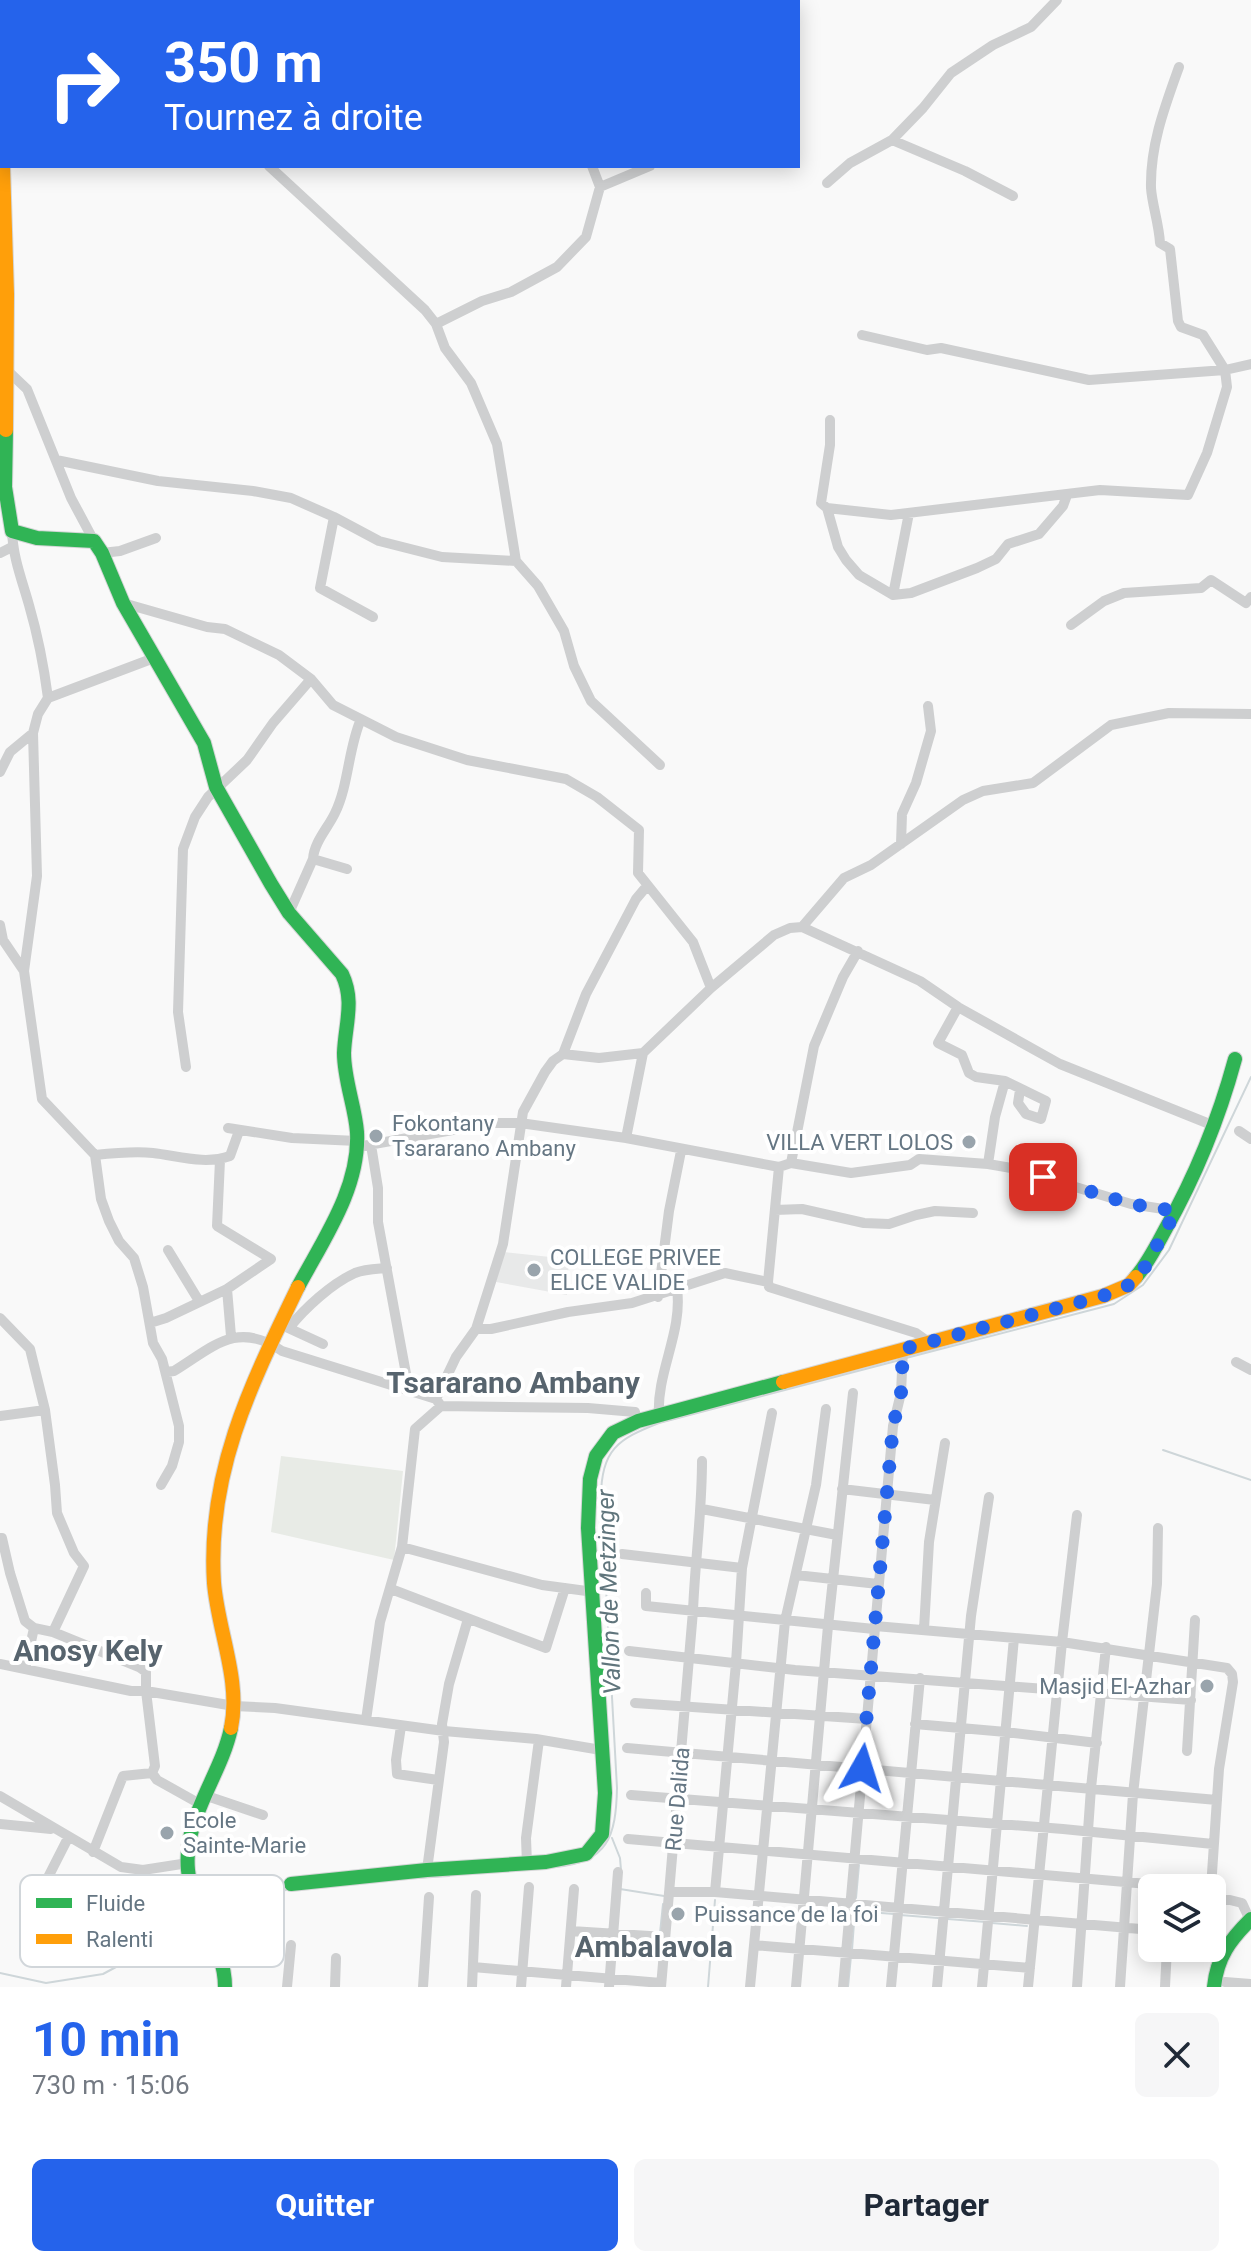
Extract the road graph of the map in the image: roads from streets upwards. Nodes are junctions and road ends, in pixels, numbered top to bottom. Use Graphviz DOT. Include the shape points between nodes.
graph roads {
  1 [pos="1057,0"];
  2 [pos="1179,67"];
  3 [pos="892,140"];
  4 [pos="3,168"];
  5 [pos="271,168"];
  6 [pos="593,168"];
  7 [pos="628,170"];
  8 [pos="827,183"];
  9 [pos="600,187"];
  10 [pos="1013,196"];
  11 [pos="3,291"];
  12 [pos="436,324"];
  13 [pos="862,335"];
  14 [pos="1251,364"];
  15 [pos="5,367"];
  16 [pos="1225,370"];
  17 [pos="830,420"];
  18 [pos="56,460"];
  19 [pos="1,487"];
  20 [pos="1067,495"];
  21 [pos="827,508"];
  22 [pos="909,513"];
  23 [pos="334,517"];
  24 [pos="156,538"];
  25 [pos="12,539"];
  26 [pos="98,547"];
  27 [pos="0,553"];
  28 [pos="516,561"];
  29 [pos="893,595"];
  30 [pos="1251,597"];
  31 [pos="123,603"];
  32 [pos="373,617"];
  33 [pos="1071,625"];
  34 [pos="154,658"];
  35 [pos="311,679"];
  36 [pos="48,698"];
  37 [pos="928,706"];
  38 [pos="1251,714"];
  39 [pos="361,719"];
  40 [pos="33,733"];
  41 [pos="660,765"];
  42 [pos="0,772"];
  43 [pos="216,787"];
  44 [pos="901,844"];
  45 [pos="313,859"];
  46 [pos="347,869"];
  47 [pos="647,886"];
  48 [pos="289,913"];
  49 [pos="0,925"];
  50 [pos="802,927"];
  51 [pos="858,951"];
  52 [pos="24,971"];
  53 [pos="711,988"];
  54 [pos="958,1007"];
  55 [pos="643,1053"];
  56 [pos="563,1054"];
  57 [pos="1235,1059"];
  58 [pos="186,1067"];
  59 [pos="1005,1081"];
  60 [pos="1020,1090"];
  61 [pos="520,1123"];
  62 [pos="1212,1125"];
  63 [pos="1239,1131"];
  64 [pos="626,1138"];
  65 [pos="1251,1139"];
  66 [pos="362,1144"];
  67 [pos="681,1151"];
  68 [pos="95,1155"];
  69 [pos="220,1160"];
  70 [pos="791,1163"];
  71 [pos="988,1164"];
  72 [pos="779,1167"];
  73 [pos="775,1210"];
  74 [pos="1176,1211"];
  75 [pos="973,1213"];
  76 [pos="168,1250"];
  77 [pos="387,1268"];
  78 [pos="768,1282"];
  79 [pos="227,1289"];
  80 [pos="677,1289"];
  81 [pos="658,1297"];
  82 [pos="199,1301"];
  83 [pos="0,1318"];
  84 [pos="150,1323"];
  85 [pos="285,1326"];
  86 [pos="476,1329"];
  87 [pos="231,1336"];
  88 [pos="930,1343"];
  89 [pos="271,1344"];
  90 [pos="323,1344"];
  91 [pos="903,1349"];
  92 [pos="1236,1362"];
  93 [pos="1251,1370"];
  94 [pos="166,1372"];
  95 [pos="409,1390"];
  96 [pos="853,1393"];
  97 [pos="438,1403"];
  98 [pos="826,1409"];
  99 [pos="45,1410"];
  100 [pos="772,1413"];
  101 [pos="0,1416"];
  102 [pos="659,1416"];
  103 [pos="638,1421"];
  104 [pos="945,1443"];
  105 [pos="702,1461"];
  106 [pos="161,1485"];
  107 [pos="842,1489"];
  108 [pos="887,1495"];
  109 [pos="989,1497"];
  110 [pos="935,1500"];
  111 [pos="702,1509"];
  112 [pos="1077,1515"];
  113 [pos="750,1518"];
  114 [pos="807,1528"];
  115 [pos="1158,1528"];
  116 [pos="837,1535"];
  117 [pos="0,1538"];
  118 [pos="402,1547"];
  119 [pos="622,1554"];
  120 [pos="697,1563"];
  121 [pos="742,1568"];
  122 [pos="796,1575"];
  123 [pos="834,1579"];
  124 [pos="878,1584"];
  125 [pos="565,1588"];
  126 [pos="391,1589"];
  127 [pos="594,1592"];
  128 [pos="646,1593"];
  129 [pos="693,1611"];
  130 [pos="738,1614"];
  131 [pos="468,1619"];
  132 [pos="1195,1620"];
  133 [pos="785,1621"];
  134 [pos="828,1626"];
  135 [pos="34,1628"];
  136 [pos="875,1628"];
  137 [pos="924,1629"];
  138 [pos="53,1632"];
  139 [pos="970,1632"];
  140 [pos="1014,1638"];
  141 [pos="1062,1642"];
  142 [pos="1106,1647"];
  143 [pos="629,1651"];
  144 [pos="1149,1655"];
  145 [pos="689,1658"];
  146 [pos="1193,1662"];
  147 [pos="736,1663"];
  148 [pos="0,1664"];
  149 [pos="780,1668"];
  150 [pos="25,1669"];
  151 [pos="825,1671"];
  152 [pos="871,1674"];
  153 [pos="920,1678"];
  154 [pos="965,1682"];
  155 [pos="1009,1685"];
  156 [pos="1058,1690"];
  157 [pos="146,1691"];
  158 [pos="1102,1693"];
  159 [pos="1145,1697"];
  160 [pos="1191,1700"];
  161 [pos="635,1703"];
  162 [pos="234,1706"];
  163 [pos="685,1706"];
  164 [pos="731,1708"];
  165 [pos="776,1712"];
  166 [pos="821,1717"];
  167 [pos="867,1719"];
  168 [pos="366,1720"];
  169 [pos="915,1724"];
  170 [pos="401,1726"];
  171 [pos="962,1728"];
  172 [pos="444,1731"];
  173 [pos="1006,1732"];
  174 [pos="1053,1737"];
  175 [pos="539,1740"];
  176 [pos="1097,1743"];
  177 [pos="627,1748"];
  178 [pos="601,1750"];
  179 [pos="1187,1751"];
  180 [pos="681,1753"];
  181 [pos="727,1758"];
  182 [pos="773,1761"];
  183 [pos="817,1764"];
  184 [pos="862,1768"];
  185 [pos="152,1773"];
  186 [pos="911,1773"];
  187 [pos="957,1775"];
  188 [pos="1001,1779"];
  189 [pos="438,1780"];
  190 [pos="1048,1783"];
  191 [pos="1091,1788"];
  192 [pos="1133,1794"];
  193 [pos="631,1795"];
  194 [pos="0,1796"];
  195 [pos="677,1798"];
  196 [pos="202,1799"];
  197 [pos="1217,1800"];
  198 [pos="723,1803"];
  199 [pos="767,1806"];
  200 [pos="812,1810"];
  201 [pos="858,1812"];
  202 [pos="263,1815"];
  203 [pos="906,1816"];
  204 [pos="952,1820"];
  205 [pos="0,1824"];
  206 [pos="997,1824"];
  207 [pos="1043,1828"];
  208 [pos="53,1829"];
  209 [pos="1089,1832"];
  210 [pos="1131,1837"];
  211 [pos="68,1838"];
  212 [pos="628,1839"];
  213 [pos="673,1843"];
  214 [pos="1213,1844"];
  215 [pos="719,1848"];
  216 [pos="763,1851"];
  217 [pos="93,1852"];
  218 [pos="808,1855"];
  219 [pos="854,1860"];
  220 [pos="188,1863"];
  221 [pos="902,1863"];
  222 [pos="527,1864"];
  223 [pos="948,1866"];
  224 [pos="992,1869"];
  225 [pos="427,1870"];
  226 [pos="618,1872"];
  227 [pos="1038,1873"];
  228 [pos="1212,1874"];
  229 [pos="49,1875"];
  230 [pos="190,1875"];
  231 [pos="1086,1878"];
  232 [pos="1128,1881"];
  233 [pos="1138,1882"];
  234 [pos="291,1884"];
  235 [pos="529,1887"];
  236 [pos="574,1889"];
  237 [pos="669,1892"];
  238 [pos="715,1892"];
  239 [pos="476,1895"];
  240 [pos="758,1896"];
  241 [pos="429,1897"];
  242 [pos="804,1899"];
  243 [pos="1226,1900"];
  244 [pos="851,1905"];
  245 [pos="897,1909"];
  246 [pos="943,1913"];
  247 [pos="989,1916"];
  248 [pos="1035,1919"];
  249 [pos="1250,1919"];
  250 [pos="1082,1925"];
  251 [pos="1124,1929"];
  252 [pos="1138,1930"];
  253 [pos="571,1931"];
  254 [pos="614,1934"];
  255 [pos="665,1937"];
  256 [pos="1226,1937"];
  257 [pos="291,1945"];
  258 [pos="754,1945"];
  259 [pos="799,1949"];
  260 [pos="846,1954"];
  261 [pos="893,1957"];
  262 [pos="336,1958"];
  263 [pos="939,1962"];
  264 [pos="1166,1962"];
  265 [pos="1221,1962"];
  266 [pos="983,1965"];
  267 [pos="222,1967"];
  268 [pos="473,1967"];
  269 [pos="1030,1968"];
  270 [pos="522,1970"];
  271 [pos="566,1981"];
  272 [pos="610,1983"];
  273 [pos="1251,1984"];
  274 [pos="661,1985"];
  275 [pos="1222,1985"];
  276 [pos="225,1987"];
  277 [pos="287,1987"];
  278 [pos="335,1987"];
  279 [pos="423,1987"];
  280 [pos="472,1987"];
  281 [pos="521,1987"];
  282 [pos="750,1987"];
  283 [pos="796,1987"];
  284 [pos="843,1987"];
  285 [pos="891,1987"];
  286 [pos="937,1987"];
  287 [pos="982,1987"];
  288 [pos="1028,1987"];
  289 [pos="1077,1987"];
  290 [pos="1120,1987"];
  291 [pos="1165,1987"];
  1 -- 3 [label="street" via="1031,27 951,73"];
  2 -- 16 [label="street" via="1154,142 1151,191 1160,243 1170,249 1178,321 1203,335"];
  3 -- 8 [label="street"];
  3 -- 10 [label="street"];
  4 -- 11 [label="street"];
  5 -- 12 [label="street"];
  6 -- 9 [label="street"];
  7 -- 9 [label="street"];
  9 -- 12 [label="street" via="586,237 557,267"];
  11 -- 15 [label="street"];
  12 -- 28 [label="street" via="445,348 471,383 497,444"];
  13 -- 16 [label="street" via="1089,380"];
  14 -- 16 [label="street"];
  15 -- 18 [label="street" via="27,389"];
  15 -- 19 [label="street"];
  16 -- 20 [label="street" via="1227,387 1188,495 1100,490"];
  17 -- 21 [label="street" via="821,503"];
  18 -- 23 [label="street" via="158,481 291,498"];
  18 -- 26 [label="street"];
  19 -- 25 [label="street"];
  20 -- 22 [label="street"];
  20 -- 29 [label="street" via="1039,534 1008,544 996,559 911,593"];
  21 -- 22 [label="street"];
  21 -- 29 [label="street" via="846,560 859,575"];
  22 -- 29 [label="street"];
  23 -- 28 [label="street" via="369,536 442,557"];
  23 -- 32 [label="street" via="320,588"];
  24 -- 26 [label="street" via="120,551"];
  25 -- 26 [label="street"];
  25 -- 27 [label="street"];
  25 -- 36 [label="street"];
  26 -- 31 [label="street"];
  28 -- 41 [label="street" via="538,586 564,631 591,701"];
  30 -- 33 [label="street" via="1246,603 1211,580 1201,588 1140,590 1104,601"];
  31 -- 34 [label="street"];
  31 -- 35 [label="street" via="225,629 279,655"];
  34 -- 36 [label="street"];
  34 -- 43 [label="street" via="204,743"];
  35 -- 39 [label="street" via="333,705"];
  35 -- 43 [label="street" via="247,760"];
  36 -- 40 [label="street"];
  37 -- 44 [label="street" via="931,731 902,814"];
  38 -- 44 [label="street" via="1169,713 1111,725 1033,783 973,795"];
  39 -- 45 [label="street" via="337,809"];
  39 -- 47 [label="street" via="439,752 566,779 597,797 639,830 638,873"];
  40 -- 42 [label="street" via="10,752"];
  40 -- 52 [label="street" via="37,876"];
  43 -- 48 [label="street"];
  43 -- 58 [label="street" via="195,817 183,849 178,1000"];
  44 -- 50 [label="street" via="844,878"];
  45 -- 46 [label="street"];
  45 -- 48 [label="street"];
  47 -- 53 [label="street" via="693,942"];
  47 -- 56 [label="street" via="586,994"];
  48 -- 66 [label="street" via="347,982 345,1065"];
  49 -- 52 [label="street" via="3,940"];
  50 -- 51 [label="street"];
  50 -- 53 [label="street" via="774,935"];
  51 -- 54 [label="street" via="920,981"];
  51 -- 70 [label="street" via="814,1046"];
  52 -- 68 [label="street" via="42,1099"];
  53 -- 55 [label="street"];
  54 -- 59 [label="street" via="938,1043 962,1055 976,1077"];
  54 -- 62 [label="street" via="1060,1064"];
  55 -- 56 [label="street" via="599,1058"];
  55 -- 64 [label="street"];
  56 -- 61 [label="street" via="545,1072"];
  57 -- 62 [label="street"];
  59 -- 60 [label="street"];
  59 -- 71 [label="street"];
  61 -- 64 [label="street"];
  61 -- 66 [label="street"];
  61 -- 86 [label="street" via="503,1244"];
  62 -- 74 [label="street"];
  63 -- 65 [label="street"];
  64 -- 67 [label="street"];
  66 -- 69 [label="street" via="234,1129 232,1153"];
  66 -- 77 [label="street" via="378,1188"];
  66 -- 85 [label="street"];
  67 -- 72 [label="street"];
  67 -- 81 [label="street"];
  68 -- 69 [label="street" via="132,1152"];
  68 -- 84 [label="street" via="101,1199 119,1241 134,1258"];
  69 -- 79 [label="street" via="217,1226 271,1259"];
  70 -- 71 [label="street" via="851,1173 910,1165 919,1159"];
  70 -- 72 [label="street"];
  71 -- 74 [label="street" via="1131,1204"];
  72 -- 73 [label="street"];
  73 -- 75 [label="street" via="802,1209 889,1224 935,1211"];
  73 -- 78 [label="street"];
  74 -- 88 [label="street" via="1129,1285"];
  76 -- 82 [label="street"];
  77 -- 85 [label="street" via="357,1272"];
  77 -- 95 [label="street"];
  78 -- 80 [label="street" via="725,1273"];
  78 -- 88 [label="street" via="769,1287 916,1333"];
  79 -- 82 [label="street"];
  79 -- 87 [label="street"];
  80 -- 81 [label="street"];
  80 -- 102 [label="street"];
  81 -- 86 [label="street"];
  82 -- 84 [label="street"];
  83 -- 99 [label="street" via="30,1349"];
  84 -- 94 [label="street"];
  85 -- 89 [label="street"];
  85 -- 90 [label="street"];
  86 -- 97 [label="street" via="456,1357"];
  87 -- 89 [label="street"];
  87 -- 94 [label="street"];
  88 -- 91 [label="street"];
  89 -- 95 [label="street"];
  89 -- 162 [label="street" via="231,1442 214,1511 215,1601"];
  91 -- 102 [label="street"];
  91 -- 108 [label="street"];
  92 -- 93 [label="street"];
  94 -- 106 [label="street" via="179,1442"];
  95 -- 97 [label="street"];
  96 -- 107 [label="street"];
  97 -- 103 [label="street" via="635,1412"];
  97 -- 118 [label="street" via="415,1429"];
  98 -- 114 [label="street"];
  99 -- 101 [label="street"];
  99 -- 138 [label="street" via="57,1513 84,1566"];
  100 -- 113 [label="street"];
  102 -- 103 [label="street"];
  103 -- 127 [label="street" via="610,1435 591,1469 588,1528"];
  104 -- 110 [label="street"];
  105 -- 111 [label="street, Rue Dalida"];
  107 -- 108 [label="street"];
  107 -- 116 [label="street"];
  108 -- 110 [label="street"];
  108 -- 124 [label="street"];
  109 -- 139 [label="street"];
  110 -- 137 [label="street"];
  111 -- 113 [label="street"];
  111 -- 120 [label="street, Rue Dalida"];
  112 -- 141 [label="street"];
  113 -- 114 [label="street"];
  113 -- 121 [label="street"];
  114 -- 116 [label="street"];
  114 -- 122 [label="street"];
  115 -- 144 [label="street"];
  116 -- 123 [label="street"];
  117 -- 135 [label="street" via="25,1621"];
  118 -- 125 [label="street"];
  118 -- 126 [label="street"];
  119 -- 120 [label="street"];
  120 -- 121 [label="street"];
  120 -- 129 [label="street, Rue Dalida"];
  121 -- 130 [label="street"];
  122 -- 123 [label="street"];
  122 -- 133 [label="street"];
  123 -- 124 [label="street"];
  123 -- 134 [label="street"];
  124 -- 136 [label="street"];
  125 -- 127 [label="street"];
  125 -- 131 [label="street" via="546,1648"];
  126 -- 131 [label="street"];
  126 -- 168 [label="street" via="380,1622"];
  127 -- 178 [label="street"];
  128 -- 129 [label="street" via="646,1606"];
  129 -- 130 [label="street"];
  129 -- 145 [label="street, Rue Dalida"];
  130 -- 133 [label="street"];
  130 -- 147 [label="street"];
  131 -- 172 [label="street" via="449,1684"];
  132 -- 146 [label="street"];
  133 -- 134 [label="street"];
  133 -- 149 [label="street"];
  134 -- 136 [label="street"];
  134 -- 151 [label="street"];
  135 -- 138 [label="street"];
  135 -- 150 [label="street"];
  136 -- 137 [label="street"];
  136 -- 152 [label="street"];
  137 -- 139 [label="street"];
  138 -- 157 [label="street" via="139,1667 146,1672"];
  139 -- 140 [label="street"];
  139 -- 154 [label="street"];
  140 -- 141 [label="street"];
  140 -- 155 [label="street"];
  141 -- 142 [label="street"];
  141 -- 156 [label="street"];
  142 -- 144 [label="street"];
  142 -- 158 [label="street"];
  143 -- 145 [label="street"];
  144 -- 146 [label="street"];
  144 -- 159 [label="street"];
  145 -- 147 [label="street"];
  145 -- 163 [label="street, Rue Dalida"];
  146 -- 160 [label="street"];
  146 -- 197 [label="street" via="1227,1668 1232,1674"];
  147 -- 149 [label="street"];
  147 -- 164 [label="street"];
  148 -- 150 [label="street"];
  149 -- 151 [label="street"];
  149 -- 165 [label="street"];
  150 -- 157 [label="street"];
  151 -- 152 [label="street"];
  151 -- 166 [label="street"];
  152 -- 153 [label="street"];
  152 -- 167 [label="street"];
  153 -- 154 [label="street"];
  153 -- 169 [label="street"];
  154 -- 155 [label="street"];
  154 -- 171 [label="street"];
  155 -- 156 [label="street"];
  155 -- 173 [label="street"];
  156 -- 158 [label="street"];
  156 -- 174 [label="street"];
  157 -- 162 [label="street"];
  157 -- 185 [label="street"];
  158 -- 159 [label="street"];
  158 -- 176 [label="street"];
  159 -- 160 [label="street"];
  159 -- 192 [label="street"];
  160 -- 179 [label="street"];
  161 -- 163 [label="street"];
  162 -- 168 [label="street"];
  162 -- 196 [label="street" via="230,1734"];
  163 -- 164 [label="street"];
  163 -- 180 [label="street, Rue Dalida"];
  164 -- 165 [label="street"];
  164 -- 181 [label="street"];
  165 -- 166 [label="street"];
  165 -- 182 [label="street"];
  166 -- 167 [label="street"];
  166 -- 183 [label="street"];
  167 -- 184 [label="street"];
  168 -- 170 [label="street"];
  169 -- 171 [label="street"];
  169 -- 186 [label="street"];
  170 -- 172 [label="street"];
  170 -- 189 [label="street" via="397,1774"];
  171 -- 173 [label="street"];
  171 -- 187 [label="street"];
  172 -- 175 [label="street"];
  172 -- 189 [label="street"];
  173 -- 174 [label="street"];
  173 -- 188 [label="street"];
  174 -- 176 [label="street"];
  174 -- 190 [label="street"];
  175 -- 178 [label="street"];
  175 -- 222 [label="street"];
  176 -- 191 [label="street"];
  177 -- 180 [label="street"];
  178 -- 222 [label="street" via="602,1834 586,1854"];
  180 -- 181 [label="street"];
  180 -- 195 [label="street, Rue Dalida"];
  181 -- 182 [label="street"];
  181 -- 198 [label="street"];
  182 -- 183 [label="street"];
  182 -- 199 [label="street"];
  183 -- 184 [label="street"];
  183 -- 200 [label="street"];
  184 -- 186 [label="street"];
  184 -- 201 [label="street"];
  185 -- 196 [label="street"];
  185 -- 217 [label="street" via="123,1776"];
  186 -- 187 [label="street"];
  186 -- 203 [label="street"];
  187 -- 188 [label="street"];
  187 -- 204 [label="street"];
  188 -- 190 [label="street"];
  188 -- 206 [label="street"];
  189 -- 225 [label="street"];
  190 -- 191 [label="street"];
  190 -- 207 [label="street"];
  191 -- 192 [label="street"];
  191 -- 209 [label="street"];
  192 -- 197 [label="street"];
  192 -- 210 [label="street"];
  193 -- 195 [label="street"];
  194 -- 208 [label="street"];
  195 -- 198 [label="street"];
  195 -- 213 [label="street, Rue Dalida"];
  196 -- 202 [label="street"];
  196 -- 220 [label="street"];
  197 -- 214 [label="street"];
  198 -- 199 [label="street"];
  198 -- 215 [label="street"];
  199 -- 200 [label="street"];
  199 -- 216 [label="street"];
  200 -- 201 [label="street"];
  200 -- 218 [label="street"];
  201 -- 203 [label="street"];
  201 -- 219 [label="street"];
  203 -- 204 [label="street"];
  203 -- 221 [label="street"];
  204 -- 206 [label="street"];
  204 -- 223 [label="street"];
  205 -- 208 [label="street"];
  206 -- 207 [label="street"];
  206 -- 224 [label="street"];
  207 -- 209 [label="street"];
  207 -- 227 [label="street"];
  208 -- 211 [label="street"];
  209 -- 210 [label="street"];
  209 -- 231 [label="street"];
  210 -- 214 [label="street"];
  210 -- 232 [label="street"];
  211 -- 217 [label="street"];
  211 -- 229 [label="street"];
  212 -- 213 [label="street"];
  213 -- 215 [label="street"];
  213 -- 237 [label="street, Rue Dalida"];
  214 -- 228 [label="street"];
  215 -- 216 [label="street"];
  215 -- 238 [label="street"];
  216 -- 218 [label="street"];
  216 -- 240 [label="street"];
  217 -- 220 [label="street" via="131,1869"];
  218 -- 219 [label="street"];
  218 -- 242 [label="street"];
  219 -- 221 [label="street"];
  219 -- 244 [label="street"];
  220 -- 230 [label="street"];
  221 -- 223 [label="street"];
  221 -- 245 [label="street"];
  222 -- 225 [label="street"];
  223 -- 224 [label="street"];
  223 -- 246 [label="street"];
  224 -- 227 [label="street"];
  224 -- 247 [label="street"];
  225 -- 234 [label="street"];
  226 -- 254 [label="street"];
  227 -- 231 [label="street"];
  227 -- 248 [label="street"];
  231 -- 232 [label="street"];
  231 -- 250 [label="street"];
  232 -- 233 [label="street"];
  232 -- 251 [label="street"];
  235 -- 270 [label="street"];
  236 -- 253 [label="street"];
  237 -- 238 [label="street"];
  237 -- 255 [label="street, Rue Dalida"];
  238 -- 240 [label="street"];
  239 -- 268 [label="street"];
  240 -- 242 [label="street"];
  240 -- 258 [label="street"];
  241 -- 279 [label="street"];
  242 -- 244 [label="street"];
  242 -- 259 [label="street"];
  243 -- 249 [label="street" via="1242,1903"];
  244 -- 245 [label="street"];
  244 -- 260 [label="street"];
  245 -- 246 [label="street"];
  245 -- 261 [label="street"];
  246 -- 247 [label="street"];
  246 -- 263 [label="street"];
  247 -- 248 [label="street"];
  247 -- 266 [label="street"];
  248 -- 250 [label="street"];
  248 -- 269 [label="street"];
  249 -- 256 [label="street"];
  250 -- 251 [label="street"];
  250 -- 289 [label="street"];
  251 -- 252 [label="street"];
  251 -- 290 [label="street"];
  253 -- 254 [label="street"];
  253 -- 271 [label="street"];
  254 -- 255 [label="street"];
  254 -- 272 [label="street"];
  255 -- 274 [label="street, Rue Dalida"];
  257 -- 277 [label="street"];
  258 -- 259 [label="street"];
  258 -- 282 [label="street"];
  259 -- 260 [label="street"];
  259 -- 283 [label="street"];
  260 -- 261 [label="street"];
  260 -- 284 [label="street"];
  261 -- 263 [label="street"];
  261 -- 285 [label="street"];
  262 -- 278 [label="street"];
  263 -- 266 [label="street"];
  263 -- 286 [label="street"];
  264 -- 291 [label="street"];
  265 -- 275 [label="street"];
  266 -- 269 [label="street"];
  266 -- 287 [label="street"];
  267 -- 276 [label="street"];
  268 -- 270 [label="street"];
  268 -- 280 [label="street"];
  269 -- 288 [label="street"];
  270 -- 271 [label="street"];
  270 -- 281 [label="street"];
  271 -- 272 [label="street"];
  272 -- 274 [label="street"];
  273 -- 275 [label="street"];
}
